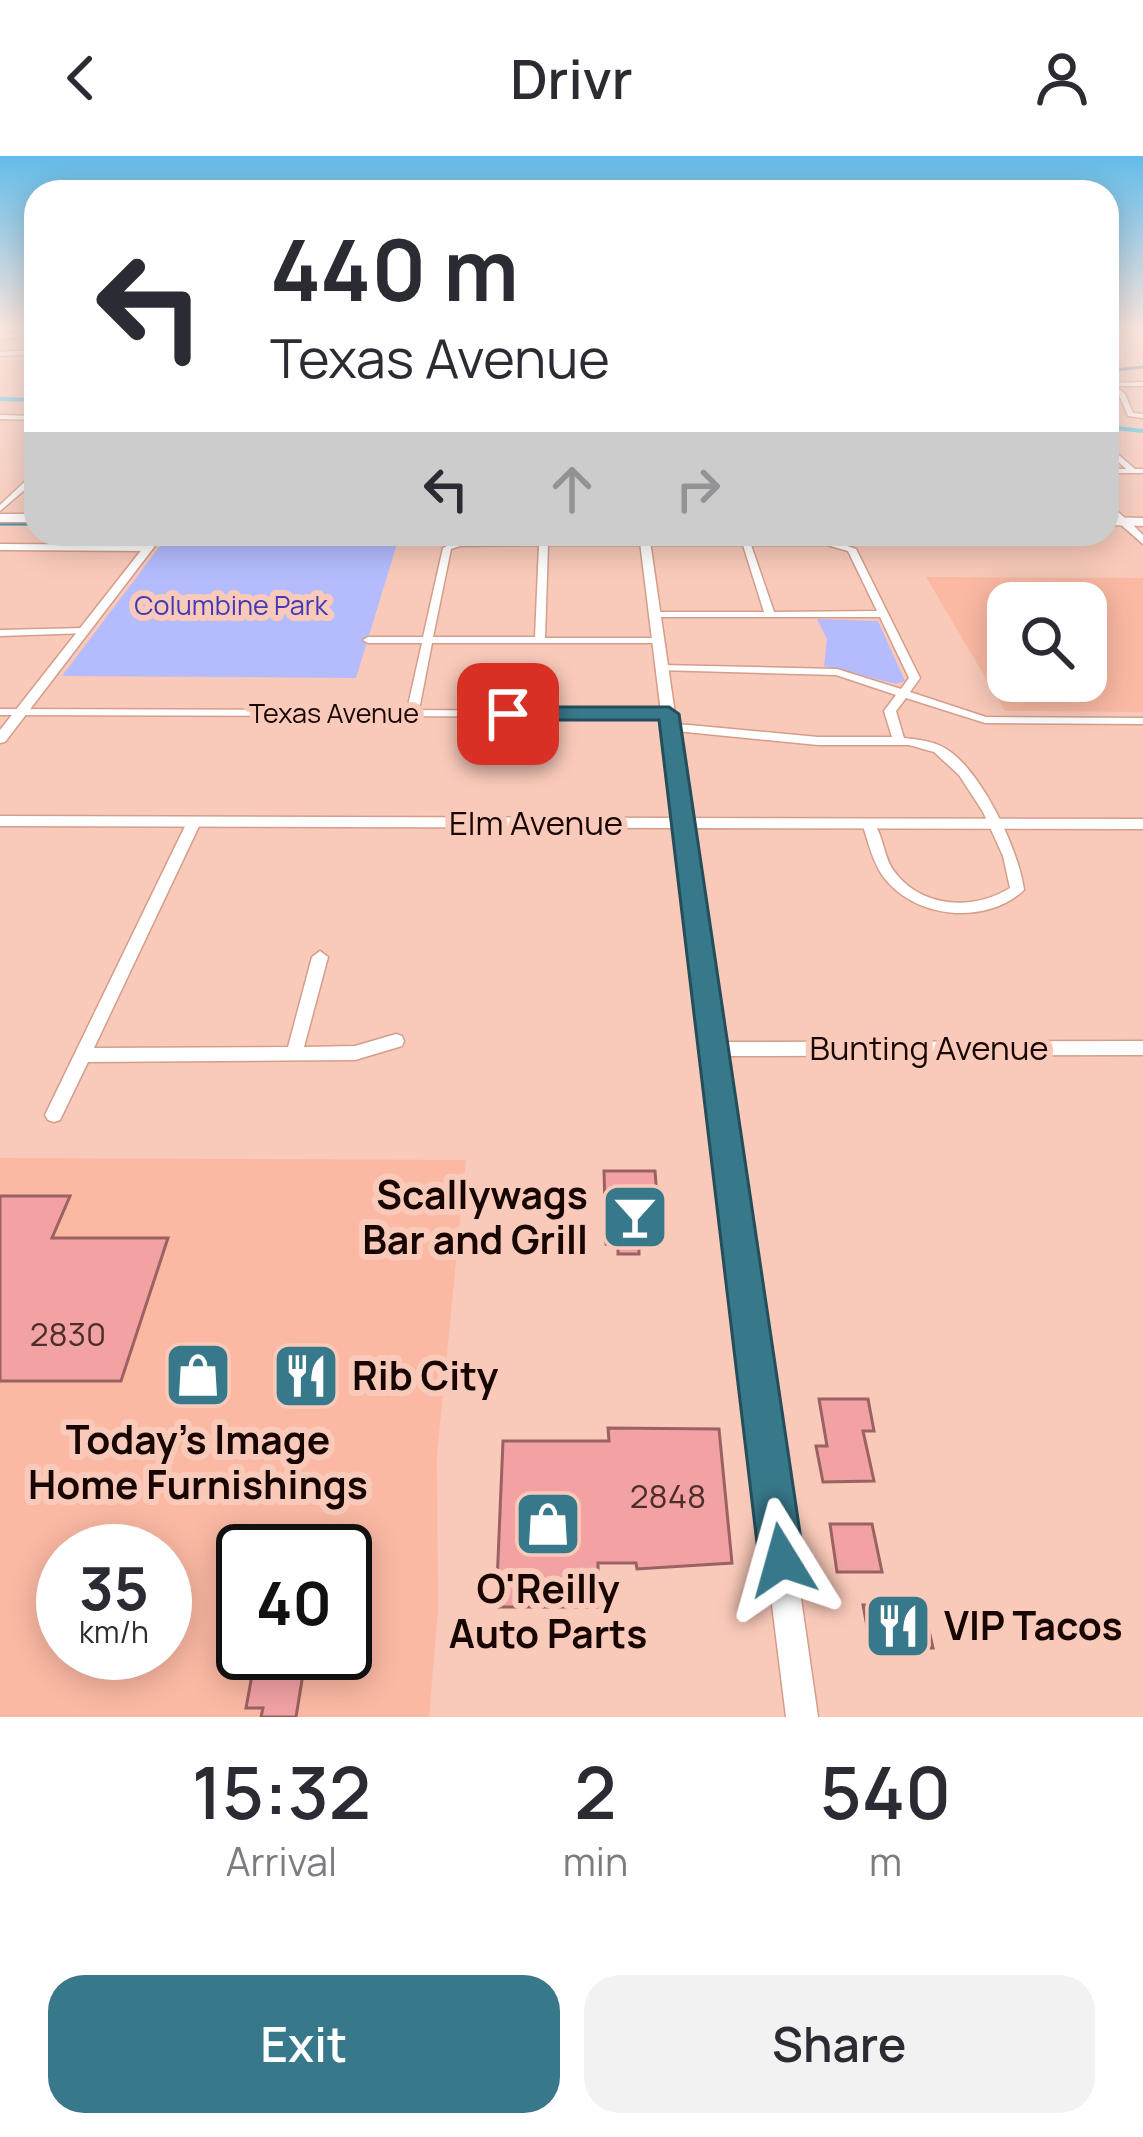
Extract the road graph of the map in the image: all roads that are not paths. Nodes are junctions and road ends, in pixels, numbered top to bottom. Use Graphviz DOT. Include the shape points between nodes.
graph roads {
  1 [pos="24,487"];
  2 [pos="0,509"];
  3 [pos="1119,517"];
  4 [pos="1119,521"];
  5 [pos="1123,521"];
  6 [pos="1143,521"];
  7 [pos="1143,541"];
  8 [pos="452,546"];
  9 [pos="544,546"];
  10 [pos="646,546"];
  11 [pos="747,546"];
  12 [pos="846,546"];
  13 [pos="0,548"];
  14 [pos="148,548"];
  15 [pos="770,614"];
  16 [pos="884,614"];
  17 [pos="655,615"];
  18 [pos="83,631"];
  19 [pos="0,633"];
  20 [pos="368,640"];
  21 [pos="428,640"];
  22 [pos="539,640"];
  23 [pos="659,641"];
  24 [pos="662,668"];
  25 [pos="902,693"];
  26 [pos="0,712"];
  27 [pos="21,712"];
  28 [pos="412,714"];
  29 [pos="670,721"];
  30 [pos="1143,721"];
  31 [pos="0,740"];
  32 [pos="899,741"];
  33 [pos="0,821"];
  34 [pos="194,822"];
  35 [pos="683,823"];
  36 [pos="869,824"];
  37 [pos="994,824"];
  38 [pos="1143,824"];
  39 [pos="320,957"];
  40 [pos="396,1040"];
  41 [pos="1143,1048"];
  42 [pos="714,1049"];
  43 [pos="294,1054"];
  44 [pos="83,1055"];
  45 [pos="53,1115"];
  46 [pos="802,1717"];
  1 -- 2 [label="street"];
  3 -- 5 [label="street"];
  4 -- 5 [label="main road"];
  5 -- 6 [label="main road"];
  5 -- 7 [label="street"];
  8 -- 21 [label="street"];
  9 -- 22 [label="street"];
  10 -- 17 [label="street"];
  11 -- 15 [label="street"];
  12 -- 16 [label="street"];
  13 -- 14 [label="street"];
  14 -- 18 [label="street"];
  15 -- 16 [label="street"];
  15 -- 17 [label="street"];
  16 -- 25 [label="street" via="916,682"];
  17 -- 23 [label="street"];
  18 -- 19 [label="street"];
  18 -- 27 [label="street"];
  20 -- 21 [label="street"];
  21 -- 22 [label="street"];
  21 -- 28 [label="street"];
  22 -- 23 [label="street"];
  23 -- 24 [label="street"];
  24 -- 25 [label="street" via="837,672"];
  24 -- 29 [label="street"];
  25 -- 30 [label="street" via="985,720"];
  25 -- 32 [label="street" via="890,711"];
  26 -- 27 [label="street, Texas Avenue"];
  27 -- 28 [label="street, Texas Avenue"];
  27 -- 31 [label="street"];
  28 -- 29 [label="street, Texas Avenue"];
  29 -- 32 [label="street, Texas Avenue" via="822,742"];
  29 -- 35 [label="street"];
  32 -- 37 [label="street, Texas Avenue" via="958,762"];
  33 -- 34 [label="street, Elm Avenue"];
  34 -- 35 [label="street, Elm Avenue"];
  34 -- 44 [label="street"];
  35 -- 36 [label="street, Elm Avenue"];
  35 -- 42 [label="street"];
  36 -- 37 [label="street, Elm Avenue"];
  36 -- 37 [label="street, Texas Avenue" via="886,872 902,888 932,904 974,910 1017,890 1018,872"];
  37 -- 38 [label="street, Elm Avenue"];
  39 -- 43 [label="street"];
  40 -- 43 [label="street" via="355,1053"];
  41 -- 42 [label="street, Bunting Avenue"];
  42 -- 46 [label="street"];
  43 -- 44 [label="street"];
  44 -- 45 [label="street"];
}
